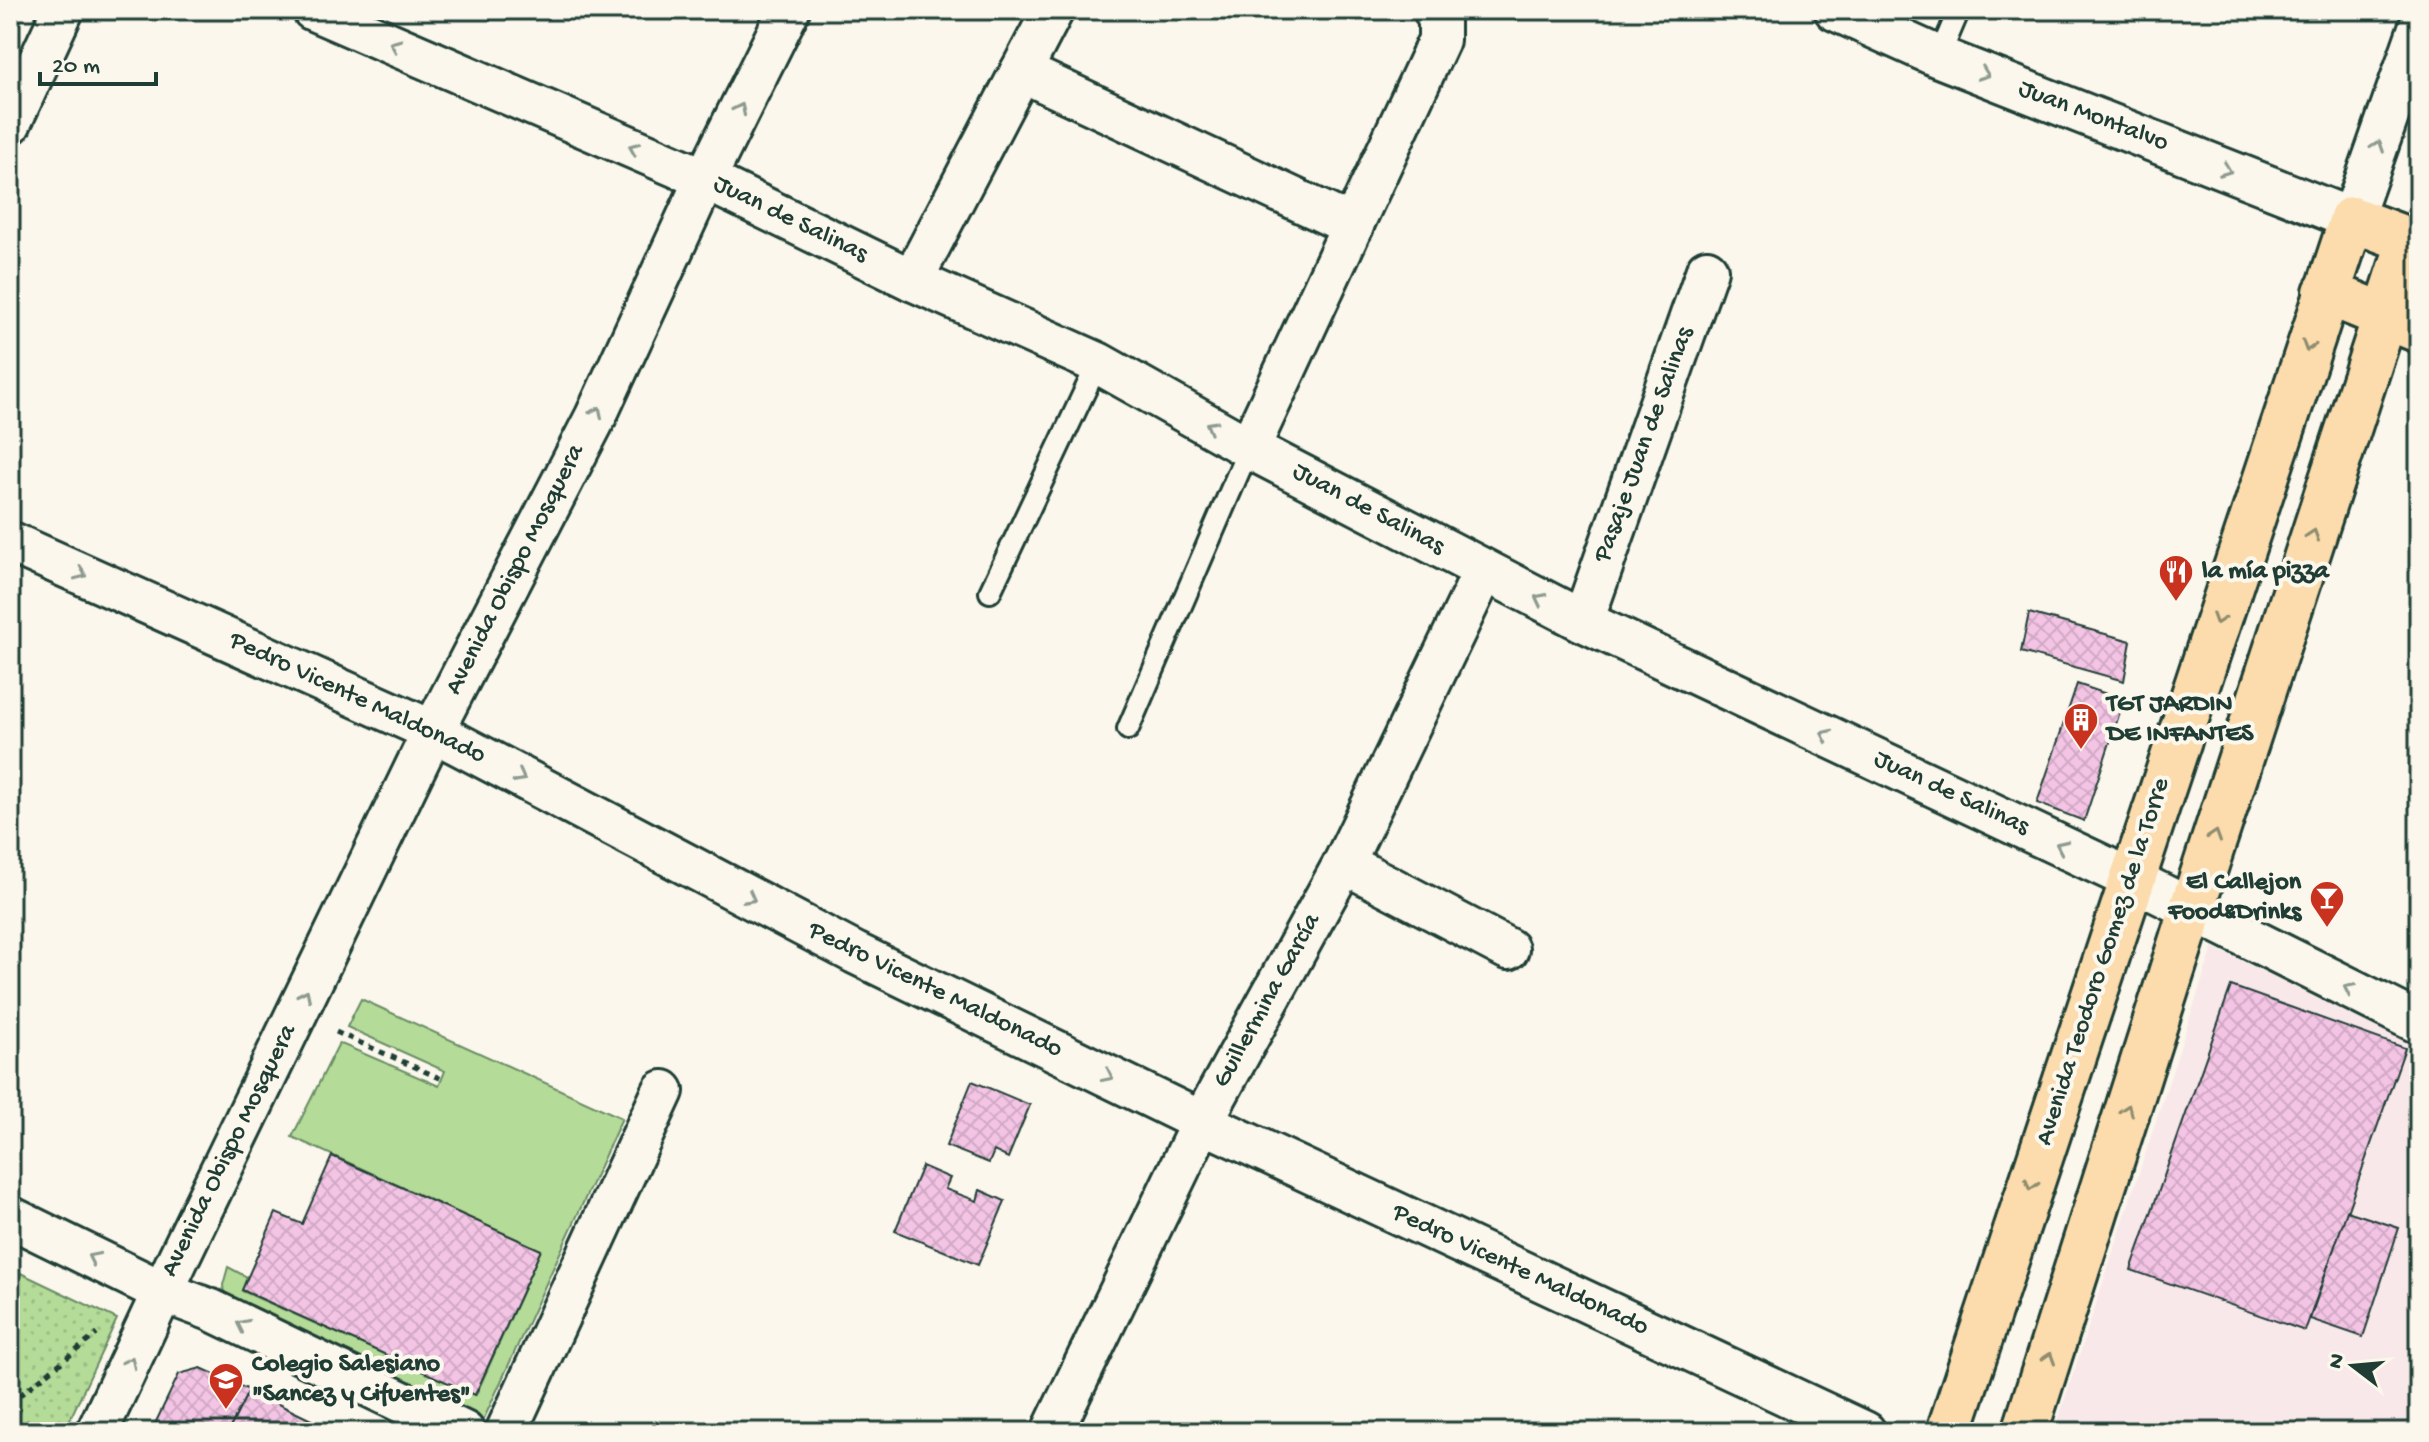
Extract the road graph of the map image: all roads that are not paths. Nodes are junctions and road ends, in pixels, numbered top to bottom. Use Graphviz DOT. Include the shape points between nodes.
graph roads {
  1 [pos="63,10"];
  2 [pos="313,10"];
  3 [pos="789,10"];
  4 [pos="1053,10"];
  5 [pos="1835,10"];
  6 [pos="1959,10"];
  7 [pos="1436,25"];
  8 [pos="2419,28"];
  9 [pos="1939,57"];
  10 [pos="1021,71"];
  11 [pos="10,124"];
  12 [pos="705,179"];
  13 [pos="2352,219"];
  14 [pos="1353,226"];
  15 [pos="2414,242"];
  16 [pos="1707,270"];
  17 [pos="912,280"];
  18 [pos="2326,292"];
  19 [pos="2402,323"];
  20 [pos="1098,363"];
  21 [pos="1249,448"];
  22 [pos="10,542"];
  23 [pos="1484,571"];
  24 [pos="990,592"];
  25 [pos="1583,621"];
  26 [pos="1128,729"];
  27 [pos="433,731"];
  28 [pos="1344,863"];
  29 [pos="2131,879"];
  30 [pos="2191,911"];
  31 [pos="1508,949"];
  32 [pos="2419,1023"];
  33 [pos="663,1091"];
  34 [pos="1202,1122"];
  35 [pos="10,1217"];
  36 [pos="163,1292"];
  37 [pos="97,1432"];
  38 [pos="464,1432"];
  39 [pos="506,1432"];
  40 [pos="1052,1432"];
  41 [pos="1865,1432"];
  42 [pos="1949,1432"];
  43 [pos="2025,1432"];
  1 -- 11 [label="street"];
  12 -- 2 [label="street, Juan de Salinas, one-way"];
  12 -- 3 [label="street, Avenida Obispo Mosquera, one-way"];
  4 -- 10 [label="street"];
  5 -- 9 [label="street, Juan Montalvo"];
  6 -- 9 [label="lane"];
  7 -- 14 [label="street"];
  13 -- 8 [label="street, one-way"];
  9 -- 13 [label="street, Juan Montalvo, one-way"];
  10 -- 14 [label="street"];
  10 -- 17 [label="street"];
  12 -- 17 [label="street, Juan de Salinas"];
  27 -- 12 [label="street, Avenida Obispo Mosquera, one-way" via="595,418"];
  13 -- 15 [label="main road"];
  13 -- 18 [label="main road, Avenida Teodoro Gomez de la Torre"];
  14 -- 21 [label="street"];
  15 -- 19 [label="main road"];
  16 -- 25 [label="street, Pasaje Juan de Salinas"];
  17 -- 20 [label="street, Juan de Salinas"];
  18 -- 19 [label="main road"];
  18 -- 29 [label="main road, Avenida Teodoro Gomez de la Torre, one-way"];
  30 -- 19 [label="main road, one-way"];
  21 -- 20 [label="street, Juan de Salinas, one-way"];
  20 -- 24 [label="lane"];
  21 -- 23 [label="street, Juan de Salinas"];
  21 -- 26 [label="lane"];
  22 -- 27 [label="street, Pedro Vicente Maldonado, one-way"];
  25 -- 23 [label="street, Juan de Salinas, one-way"];
  23 -- 28 [label="street, Guillermina García"];
  29 -- 25 [label="street, Juan de Salinas, one-way"];
  27 -- 34 [label="street, Pedro Vicente Maldonado, one-way" via="855,953"];
  36 -- 27 [label="street, Avenida Obispo Mosquera, one-way"];
  28 -- 31 [label="street"];
  28 -- 34 [label="street, Guillermina García"];
  29 -- 30 [label="street, Juan de Salinas"];
  29 -- 42 [label="main road, Avenida Teodoro Gomez de la Torre, one-way"];
  32 -- 30 [label="street, Juan de Salinas, one-way"];
  43 -- 30 [label="main road, one-way"];
  33 -- 39 [label="street"];
  34 -- 40 [label="street, Guillermina García"];
  34 -- 41 [label="street, Pedro Vicente Maldonado"];
  36 -- 35 [label="street, one-way"];
  37 -- 36 [label="street, Avenida Obispo Mosquera, one-way"];
  38 -- 36 [label="street, one-way"];
}
